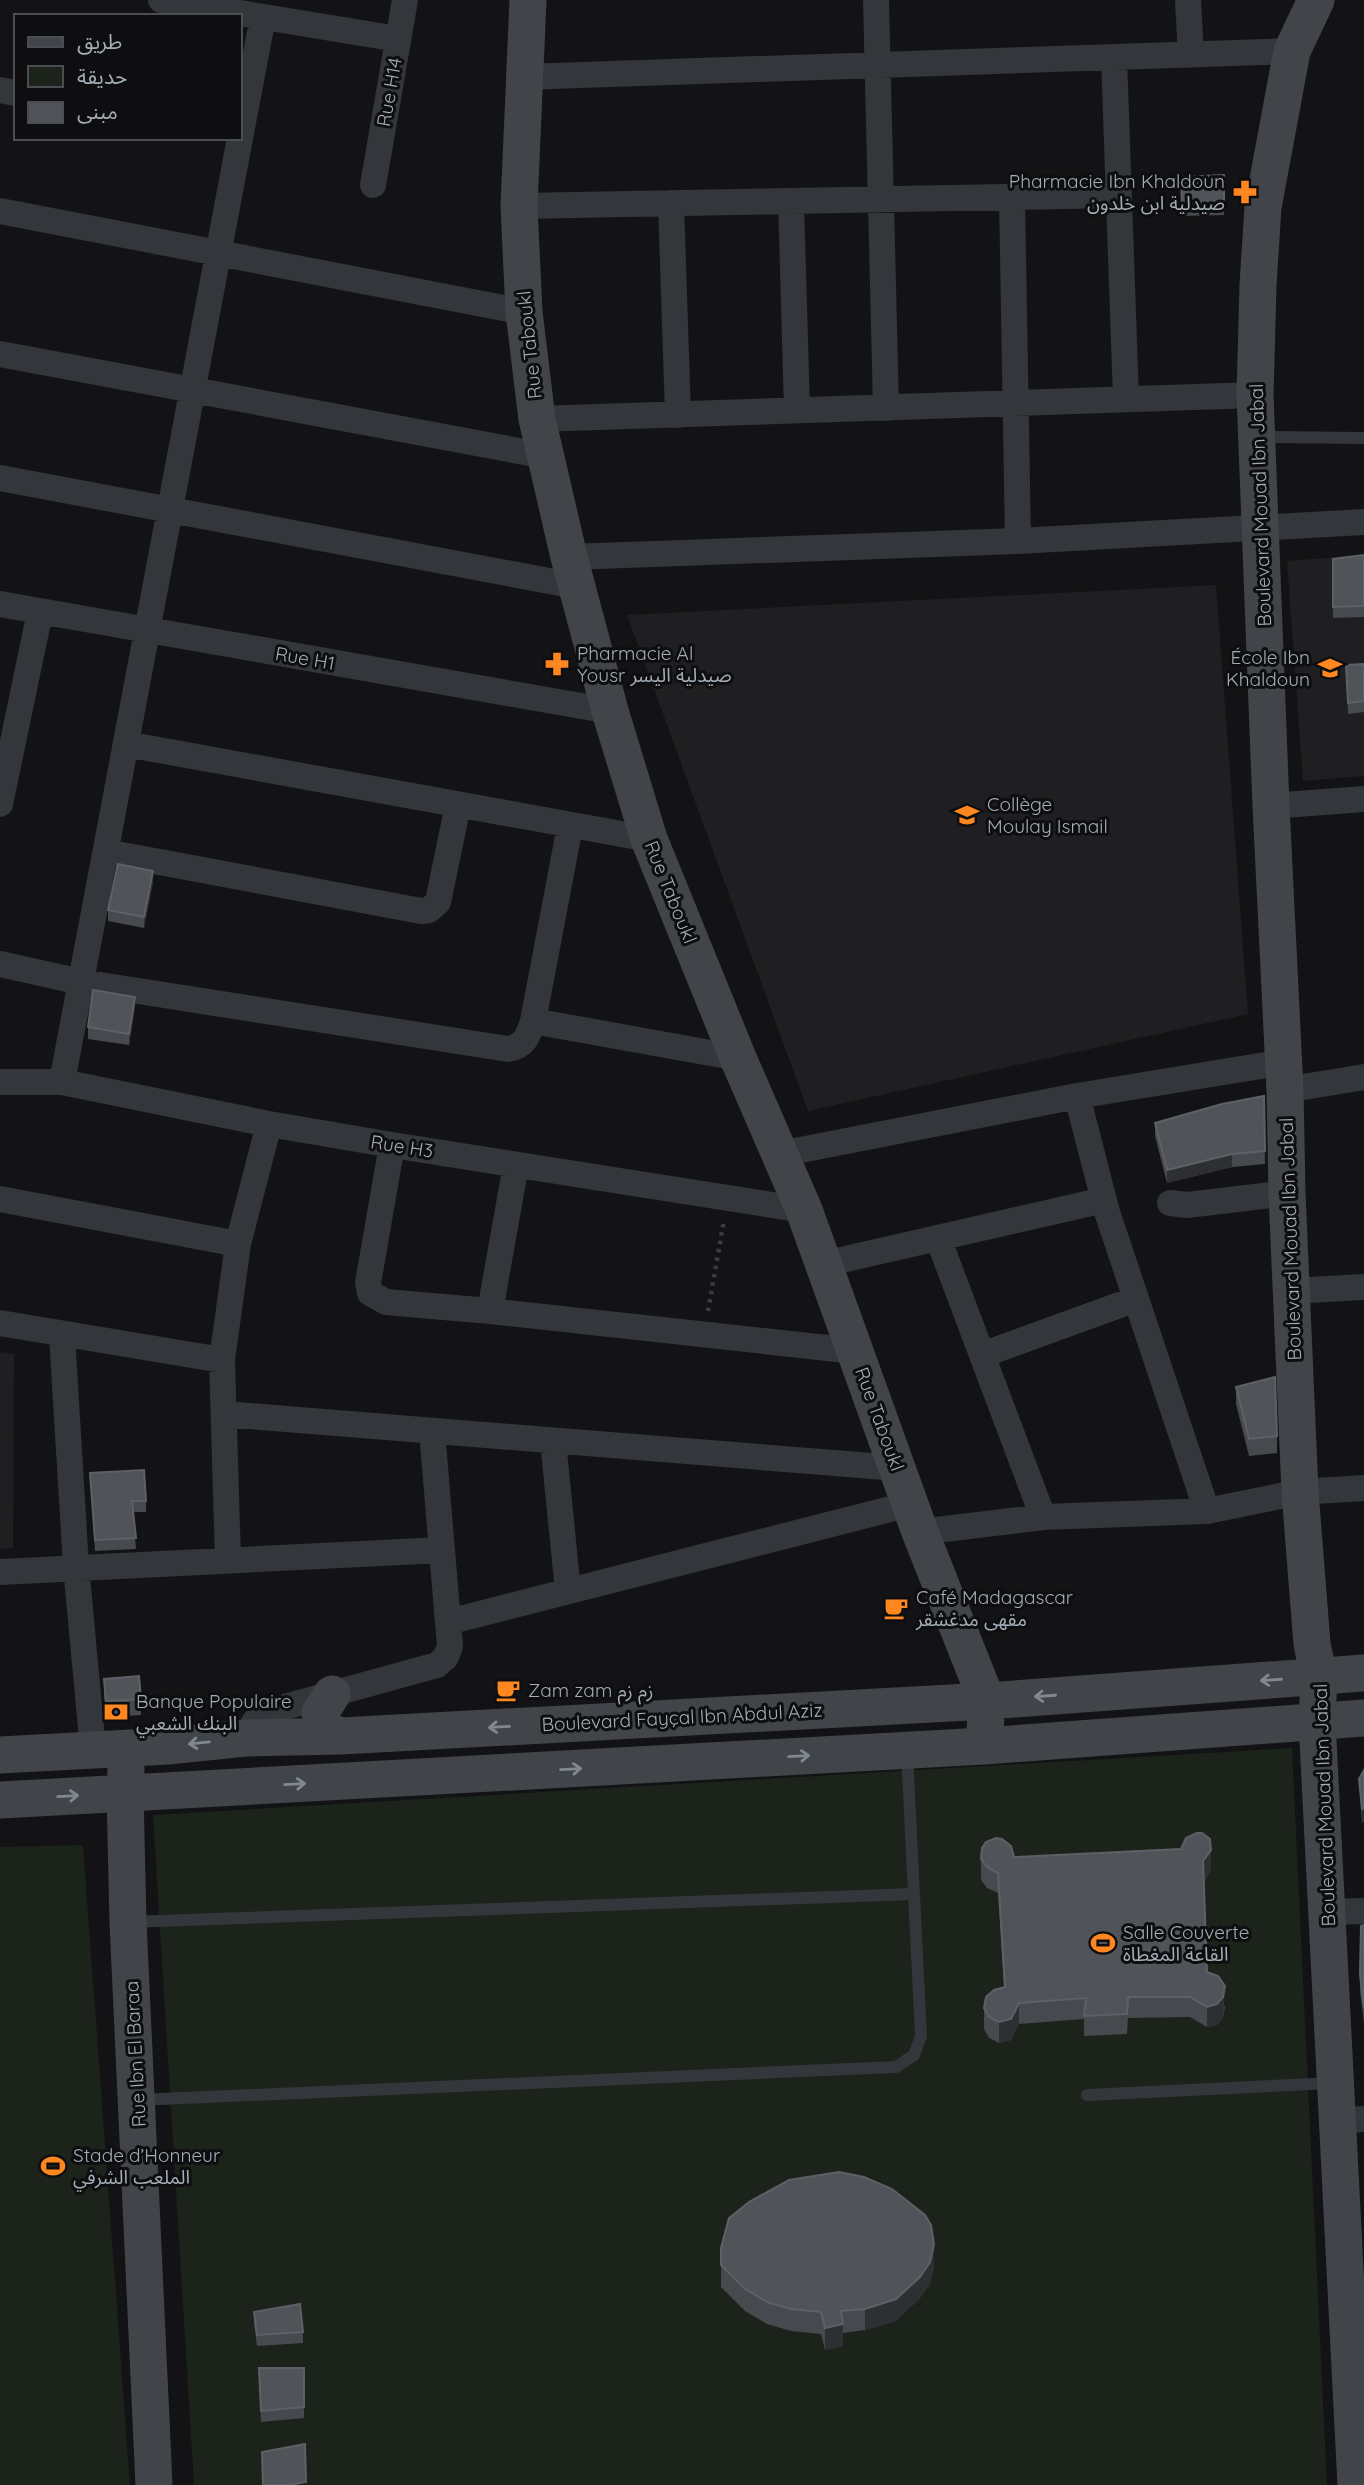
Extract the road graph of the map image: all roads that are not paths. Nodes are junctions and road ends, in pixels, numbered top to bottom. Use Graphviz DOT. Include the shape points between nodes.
graph roads {
  1 [pos="161,0"];
  2 [pos="405,0"];
  3 [pos="528,0"];
  4 [pos="876,0"];
  5 [pos="1188,0"];
  6 [pos="1316,0"];
  7 [pos="262,17"];
  8 [pos="398,39"];
  9 [pos="1292,51"];
  10 [pos="1191,55"];
  11 [pos="1114,57"];
  12 [pos="878,65"];
  13 [pos="523,77"];
  14 [pos="242,124"];
  15 [pos="239,140"];
  16 [pos="373,185"];
  17 [pos="1119,195"];
  18 [pos="1012,197"];
  19 [pos="881,200"];
  20 [pos="791,201"];
  21 [pos="671,203"];
  22 [pos="519,206"];
  23 [pos="0,211"];
  24 [pos="218,253"];
  25 [pos="524,312"];
  26 [pos="0,354"];
  27 [pos="192,390"];
  28 [pos="1255,395"];
  29 [pos="1126,399"];
  30 [pos="1015,405"];
  31 [pos="887,408"];
  32 [pos="797,410"];
  33 [pos="678,415"];
  34 [pos="537,419"];
  35 [pos="1257,437"];
  36 [pos="1364,438"];
  37 [pos="546,456"];
  38 [pos="0,478"];
  39 [pos="170,511"];
  40 [pos="1364,522"];
  41 [pos="1259,526"];
  42 [pos="1018,541"];
  43 [pos="573,571"];
  44 [pos="0,604"];
  45 [pos="40,612"];
  46 [pos="147,630"];
  47 [pos="610,711"];
  48 [pos="126,744"];
  49 [pos="3,776"];
  50 [pos="1364,799"];
  51 [pos="0,804"];
  52 [pos="458,805"];
  53 [pos="1271,806"];
  54 [pos="570,826"];
  55 [pos="649,839"];
  56 [pos="106,852"];
  57 [pos="0,964"];
  58 [pos="81,982"];
  59 [pos="533,1021"];
  60 [pos="738,1058"];
  61 [pos="1285,1076"];
  62 [pos="1364,1077"];
  63 [pos="0,1082"];
  64 [pos="62,1082"];
  65 [pos="1077,1096"];
  66 [pos="269,1124"];
  67 [pos="392,1145"];
  68 [pos="780,1154"];
  69 [pos="516,1165"];
  70 [pos="1287,1194"];
  71 [pos="0,1199"];
  72 [pos="1104,1200"];
  73 [pos="1170,1203"];
  74 [pos="804,1210"];
  75 [pos="938,1238"];
  76 [pos="238,1244"];
  77 [pos="824,1264"];
  78 [pos="1364,1287"];
  79 [pos="1291,1291"];
  80 [pos="1136,1299"];
  81 [pos="490,1311"];
  82 [pos="0,1323"];
  83 [pos="62,1335"];
  84 [pos="855,1351"];
  85 [pos="982,1355"];
  86 [pos="222,1360"];
  87 [pos="223,1414"];
  88 [pos="432,1431"];
  89 [pos="553,1441"];
  90 [pos="897,1468"];
  91 [pos="1364,1488"];
  92 [pos="1300,1492"];
  93 [pos="1207,1511"];
  94 [pos="1043,1517"];
  95 [pos="915,1518"];
  96 [pos="442,1550"];
  97 [pos="228,1560"];
  98 [pos="76,1566"];
  99 [pos="0,1572"];
  100 [pos="568,1591"];
  101 [pos="448,1622"];
  102 [pos="1364,1673"];
  103 [pos="1319,1676"];
  104 [pos="332,1694"];
  105 [pos="986,1701"];
  106 [pos="1364,1718"];
  107 [pos="1317,1721"];
  108 [pos="341,1736"];
  109 [pos="245,1738"];
  110 [pos="984,1746"];
  111 [pos="110,1749"];
  112 [pos="907,1750"];
  113 [pos="0,1755"];
  114 [pos="125,1793"];
  115 [pos="0,1800"];
  116 [pos="914,1894"];
  117 [pos="1364,1911"];
  118 [pos="1327,1912"];
  119 [pos="128,1923"];
  120 [pos="1336,2083"];
  121 [pos="1087,2095"];
  122 [pos="138,2100"];
  123 [pos="1351,2120"];
  124 [pos="1355,2258"];
  125 [pos="1358,2465"];
  126 [pos="154,2485"];
  1 -- 7 [label="street"];
  2 -- 8 [label="street, Rue H14"];
  3 -- 13 [label="main road, Rue Taboukl"];
  4 -- 12 [label="street"];
  5 -- 10 [label="street"];
  6 -- 9 [label="main road, Boulevard Mouad Ibn Jabal"];
  7 -- 8 [label="street"];
  7 -- 14 [label="street"];
  8 -- 16 [label="street, Rue H14"];
  9 -- 10 [label="street"];
  9 -- 28 [label="main road, Boulevard Mouad Ibn Jabal" via="1263,207"];
  10 -- 11 [label="street"];
  11 -- 12 [label="street"];
  11 -- 17 [label="street"];
  12 -- 13 [label="street"];
  12 -- 19 [label="street"];
  13 -- 22 [label="main road, Rue Taboukl"];
  15 -- 24 [label="street"];
  17 -- 18 [label="street"];
  17 -- 29 [label="street"];
  18 -- 19 [label="street"];
  18 -- 30 [label="street"];
  19 -- 20 [label="street"];
  19 -- 31 [label="street"];
  20 -- 21 [label="street"];
  20 -- 32 [label="street"];
  21 -- 22 [label="street"];
  21 -- 33 [label="street"];
  22 -- 25 [label="main road, Rue Taboukl"];
  23 -- 24 [label="street"];
  24 -- 25 [label="street"];
  24 -- 27 [label="street"];
  25 -- 34 [label="main road, Rue Taboukl"];
  26 -- 27 [label="street"];
  27 -- 37 [label="street"];
  27 -- 39 [label="street"];
  28 -- 29 [label="street"];
  28 -- 35 [label="main road, Boulevard Mouad Ibn Jabal"];
  29 -- 30 [label="street"];
  30 -- 31 [label="street"];
  30 -- 42 [label="street"];
  31 -- 32 [label="street"];
  32 -- 33 [label="street"];
  33 -- 34 [label="street"];
  34 -- 37 [label="main road, Rue Taboukl"];
  35 -- 36 [label="lane"];
  35 -- 41 [label="main road, Boulevard Mouad Ibn Jabal"];
  37 -- 43 [label="main road, Rue Taboukl"];
  38 -- 39 [label="street"];
  39 -- 43 [label="street"];
  39 -- 46 [label="street"];
  40 -- 41 [label="street"];
  41 -- 42 [label="street"];
  41 -- 53 [label="main road, Boulevard Mouad Ibn Jabal"];
  42 -- 43 [label="street"];
  43 -- 47 [label="main road, Rue Taboukl"];
  44 -- 45 [label="street, Rue H1"];
  45 -- 46 [label="street, Rue H1"];
  45 -- 49 [label="street"];
  46 -- 47 [label="street, Rue H1"];
  46 -- 48 [label="street"];
  47 -- 55 [label="main road, Rue Taboukl"];
  48 -- 52 [label="street"];
  48 -- 56 [label="street"];
  49 -- 51 [label="street"];
  50 -- 53 [label="street"];
  52 -- 54 [label="street"];
  52 -- 56 [label="street" via="438,902 429,910"];
  53 -- 61 [label="main road, Boulevard Mouad Ibn Jabal"];
  54 -- 55 [label="street"];
  54 -- 59 [label="street"];
  55 -- 60 [label="main road, Rue Taboukl"];
  56 -- 58 [label="street"];
  57 -- 58 [label="street"];
  58 -- 59 [label="street" via="508,1049 522,1044"];
  58 -- 64 [label="street"];
  59 -- 60 [label="street"];
  60 -- 68 [label="main road, Rue Taboukl"];
  61 -- 62 [label="street"];
  61 -- 65 [label="street"];
  61 -- 70 [label="main road, Boulevard Mouad Ibn Jabal"];
  63 -- 64 [label="street, Rue H3"];
  64 -- 66 [label="street, Rue H3"];
  65 -- 68 [label="street"];
  65 -- 72 [label="street"];
  66 -- 67 [label="street, Rue H3"];
  66 -- 76 [label="street"];
  67 -- 69 [label="street, Rue H3"];
  67 -- 81 [label="street" via="370,1293 386,1302"];
  68 -- 74 [label="main road, Rue Taboukl"];
  69 -- 74 [label="street, Rue H3"];
  69 -- 81 [label="street"];
  70 -- 73 [label="street"];
  70 -- 79 [label="main road, Boulevard Mouad Ibn Jabal"];
  71 -- 76 [label="street"];
  72 -- 75 [label="street"];
  72 -- 80 [label="street"];
  74 -- 77 [label="main road, Rue Taboukl"];
  75 -- 77 [label="street"];
  75 -- 85 [label="street"];
  76 -- 86 [label="street"];
  77 -- 84 [label="main road, Rue Taboukl"];
  78 -- 79 [label="street"];
  79 -- 92 [label="main road, Boulevard Mouad Ibn Jabal"];
  80 -- 85 [label="street"];
  80 -- 93 [label="street"];
  81 -- 84 [label="street"];
  82 -- 83 [label="street"];
  83 -- 86 [label="street"];
  83 -- 98 [label="street"];
  84 -- 90 [label="main road, Rue Taboukl"];
  85 -- 94 [label="street"];
  86 -- 87 [label="street"];
  87 -- 88 [label="street"];
  87 -- 97 [label="street"];
  88 -- 89 [label="street"];
  88 -- 96 [label="street"];
  89 -- 90 [label="street"];
  89 -- 100 [label="street"];
  90 -- 95 [label="main road, Rue Taboukl"];
  91 -- 92 [label="street"];
  92 -- 93 [label="street"];
  92 -- 103 [label="main road, Boulevard Mouad Ibn Jabal" via="1312,1644"];
  93 -- 94 [label="street"];
  94 -- 95 [label="street"];
  95 -- 100 [label="street"];
  95 -- 105 [label="main road, Rue Taboukl"];
  96 -- 97 [label="street"];
  96 -- 101 [label="street"];
  97 -- 98 [label="street"];
  98 -- 99 [label="street"];
  98 -- 111 [label="street"];
  100 -- 101 [label="street"];
  101 -- 104 [label="street" via="450,1646 437,1665"];
  102 -- 103 [label="main road, Boulevard Fayçal Ibn Abdul Aziz"];
  103 -- 105 [label="main road, Boulevard Fayçal Ibn Abdul Aziz, one-way"];
  103 -- 107 [label="main road, Boulevard Mouad Ibn Jabal"];
  104 -- 108 [label="main road" via="320,1713 322,1723 324,1729"];
  104 -- 109 [label="street" via="270,1711 255,1721"];
  105 -- 108 [label="main road, Boulevard Fayçal Ibn Abdul Aziz, one-way"];
  105 -- 110 [label="main road, Rue Taboukl"];
  106 -- 107 [label="main road"];
  107 -- 110 [label="main road"];
  107 -- 118 [label="main road, Boulevard Mouad Ibn Jabal"];
  108 -- 109 [label="main road, Boulevard Fayçal Ibn Abdul Aziz"];
  109 -- 111 [label="main road, Boulevard Fayçal Ibn Abdul Aziz, one-way"];
  110 -- 112 [label="main road"];
  111 -- 113 [label="main road, Boulevard Fayçal Ibn Abdul Aziz"];
  111 -- 114 [label="main road, Rue Ibn El Baraa"];
  114 -- 112 [label="main road, one-way"];
  112 -- 116 [label="lane"];
  115 -- 114 [label="main road, one-way"];
  114 -- 119 [label="main road, Rue Ibn El Baraa"];
  116 -- 119 [label="lane"];
  116 -- 122 [label="lane" via="921,2036 914,2055 896,2067"];
  117 -- 118 [label="street"];
  118 -- 120 [label="main road, Boulevard Mouad Ibn Jabal"];
  119 -- 122 [label="main road, Rue Ibn El Baraa"];
  120 -- 121 [label="lane"];
  120 -- 123 [label="main road, Boulevard Mouad Ibn Jabal"];
  122 -- 126 [label="main road, Rue Ibn El Baraa"];
  123 -- 124 [label="main road, Boulevard Mouad Ibn Jabal"];
  124 -- 125 [label="main road, Boulevard Mouad Ibn Jabal"];
}
